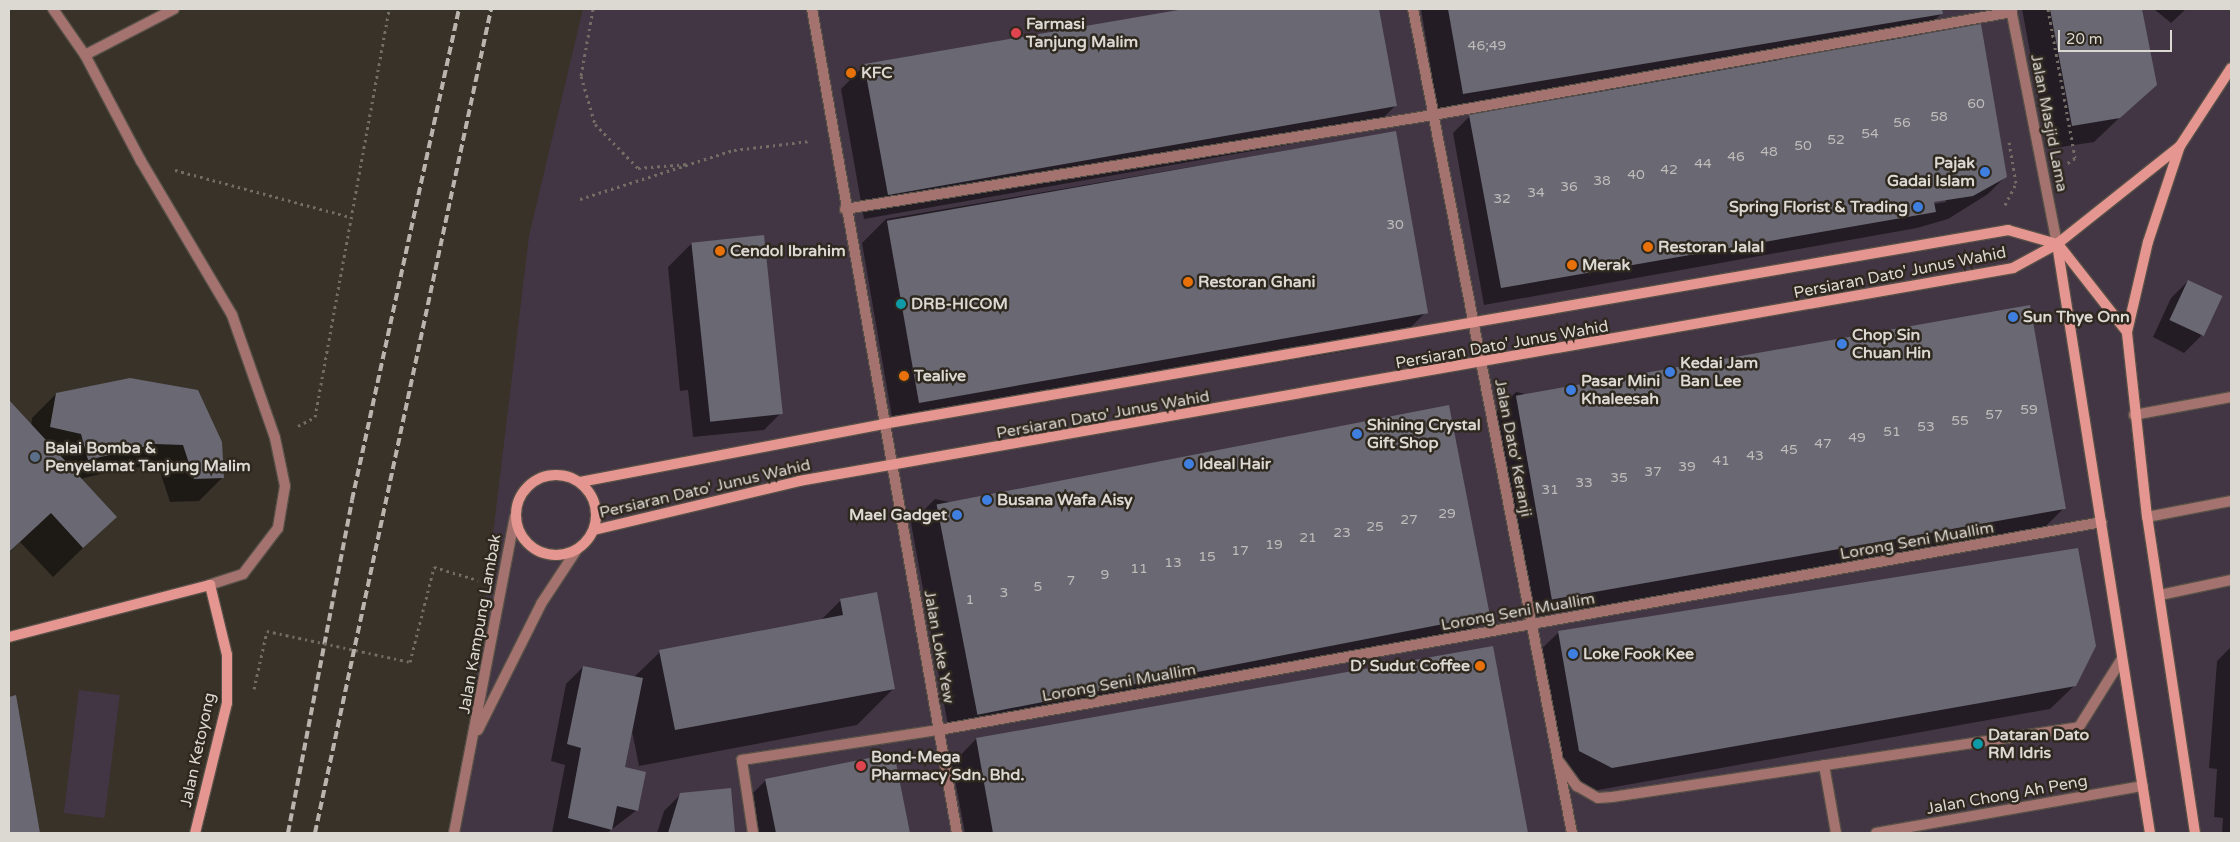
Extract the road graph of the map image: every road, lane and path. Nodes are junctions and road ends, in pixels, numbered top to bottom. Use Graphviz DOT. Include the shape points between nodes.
graph roads {
  1 [pos="53,9"];
  2 [pos="174,9"];
  3 [pos="389,9"];
  4 [pos="593,9"];
  5 [pos="812,9"];
  6 [pos="1413,9"];
  7 [pos="2048,9"];
  8 [pos="2012,11"];
  9 [pos="85,55"];
  10 [pos="2231,68"];
  11 [pos="1433,115"];
  12 [pos="2008,137"];
  13 [pos="833,138"];
  14 [pos="2180,146"];
  15 [pos="141,161"];
  16 [pos="695,163"];
  17 [pos="2044,178"];
  18 [pos="580,199"];
  19 [pos="1995,208"];
  20 [pos="845,209"];
  21 [pos="350,217"];
  22 [pos="2057,244"];
  23 [pos="1473,321"];
  24 [pos="2128,332"];
  25 [pos="1481,364"];
  26 [pos="2231,397"];
  27 [pos="2134,415"];
  28 [pos="884,424"];
  29 [pos="275,438"];
  30 [pos="890,467"];
  31 [pos="580,482"];
  32 [pos="2231,501"];
  33 [pos="515,517"];
  34 [pos="2147,517"];
  35 [pos="2102,522"];
  36 [pos="594,530"];
  37 [pos="576,551"];
  38 [pos="2231,580"];
  39 [pos="210,585"];
  40 [pos="500,586"];
  41 [pos="2160,596"];
  42 [pos="1532,625"];
  43 [pos="267,631"];
  44 [pos="9,637"];
  45 [pos="2121,660"];
  46 [pos="939,730"];
  47 [pos="474,738"];
  48 [pos="1560,764"];
  49 [pos="1824,765"];
  50 [pos="2143,786"];
  51 [pos="195,833"];
  52 [pos="454,833"];
  53 [pos="753,833"];
  54 [pos="957,833"];
  55 [pos="1572,833"];
  56 [pos="1836,833"];
  57 [pos="1876,833"];
  58 [pos="2150,833"];
  59 [pos="2195,833"];
  1 -- 9 [label="street"];
  2 -- 9 [label="street"];
  3 -- 21 [label="path"];
  4 -- 16 [label="path" via="581,76 595,124 638,168"];
  5 -- 13 [label="street, Jalan Loke Yew"];
  6 -- 11 [label="street, Jalan Dato' Keranji"];
  7 -- 17 [label="path" via="2075,158"];
  8 -- 11 [label="street"];
  8 -- 17 [label="street, Jalan Masjid Lama"];
  9 -- 15 [label="street"];
  10 -- 14 [label="street"];
  11 -- 20 [label="street"];
  11 -- 23 [label="street, Jalan Dato' Keranji"];
  12 -- 19 [label="path" via="2016,184 2004,206"];
  13 -- 16 [label="path" via="734,150"];
  13 -- 20 [label="street, Jalan Loke Yew"];
  14 -- 22 [label="street"];
  14 -- 24 [label="street" via="2148,242"];
  15 -- 21 [label="path"];
  15 -- 29 [label="street" via="232,315"];
  16 -- 18 [label="path"];
  17 -- 22 [label="street, Jalan Masjid Lama"];
  20 -- 28 [label="street, Jalan Loke Yew"];
  21 -- 29 [label="path" via="315,417"];
  22 -- 23 [label="street, Persiaran Dato' Junus Wahid" via="2008,230"];
  22 -- 24 [label="street"];
  22 -- 25 [label="street, Persiaran Dato' Junus Wahid" via="2013,268"];
  22 -- 35 [label="street"];
  23 -- 25 [label="street, Jalan Dato' Keranji"];
  23 -- 28 [label="street, Persiaran Dato' Junus Wahid"];
  24 -- 27 [label="street"];
  25 -- 30 [label="street, Persiaran Dato' Junus Wahid"];
  25 -- 42 [label="street, Jalan Dato' Keranji"];
  26 -- 27 [label="street"];
  27 -- 34 [label="street"];
  28 -- 30 [label="street, Jalan Loke Yew"];
  28 -- 31 [label="street, Persiaran Dato' Junus Wahid"];
  29 -- 39 [label="street" via="285,486 278,528 243,574"];
  30 -- 36 [label="street, Persiaran Dato' Junus Wahid" via="798,481"];
  30 -- 46 [label="street, Jalan Loke Yew"];
  31 -- 33 [label="street" via="556,474 537,479 522,492"];
  31 -- 36 [label="street" via="595,504"];
  32 -- 34 [label="street"];
  33 -- 37 [label="street" via="525,542 536,550 563,555"];
  33 -- 40 [label="street, Jalan Kampung Lambak"];
  34 -- 41 [label="street"];
  35 -- 42 [label="street, Lorong Seni Muallim"];
  35 -- 45 [label="street"];
  36 -- 37 [label="street"];
  37 -- 47 [label="street, Jalan Kampung Lambak" via="541,604"];
  38 -- 41 [label="street" via="2211,581"];
  39 -- 44 [label="street"];
  39 -- 51 [label="street, Jalan Ketoyong" via="227,655 226,703"];
  40 -- 43 [label="path, bridge" via="434,567 410,662"];
  40 -- 47 [label="street, Jalan Kampung Lambak"];
  41 -- 59 [label="street"];
  42 -- 46 [label="street, Lorong Seni Muallim"];
  42 -- 48 [label="street, Jalan Dato' Keranji"];
  45 -- 49 [label="street" via="2079,727"];
  45 -- 50 [label="street"];
  46 -- 53 [label="street, Lorong Seni Muallim" via="742,760"];
  46 -- 54 [label="street, Jalan Loke Yew"];
  47 -- 52 [label="street, Jalan Kampung Lambak"];
  48 -- 49 [label="street" via="1577,786 1598,798"];
  48 -- 55 [label="street, Jalan Dato' Keranji"];
  49 -- 56 [label="street"];
  50 -- 57 [label="street, Jalan Chong Ah Peng"];
  50 -- 58 [label="street"];
}
